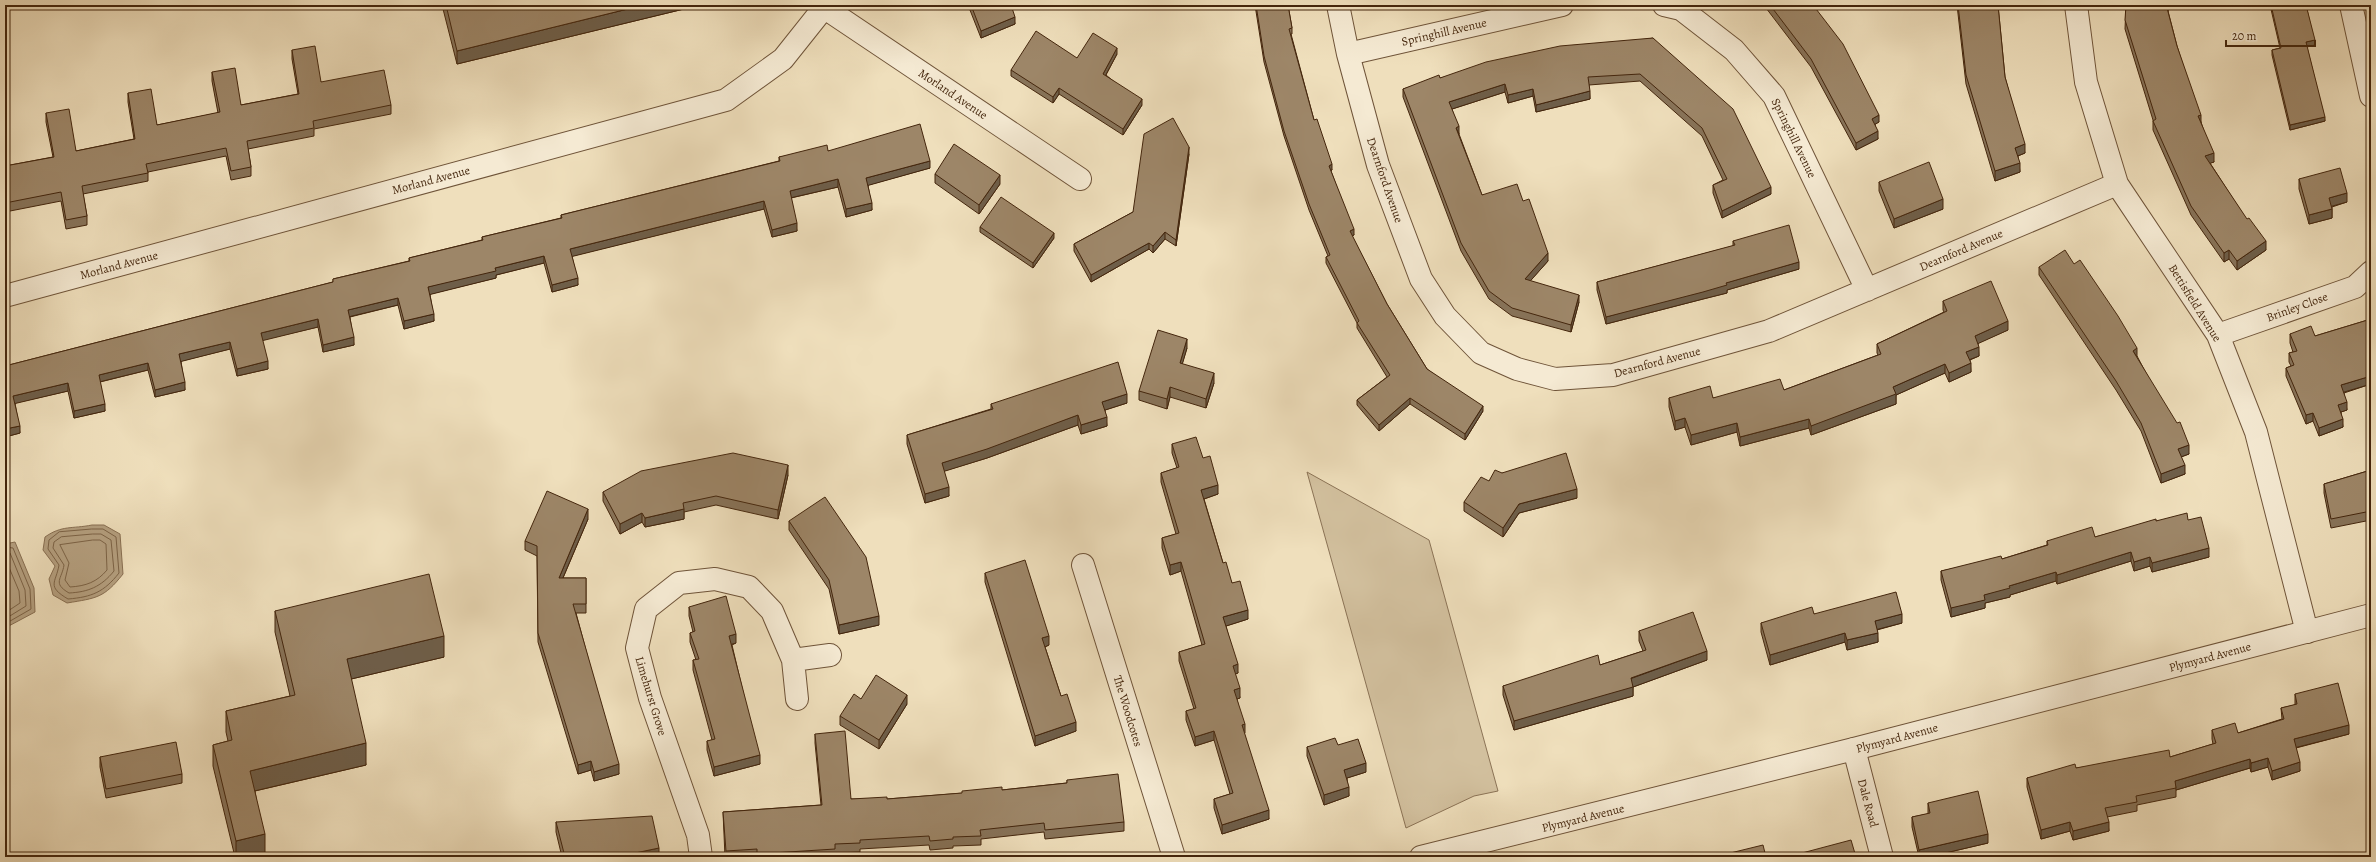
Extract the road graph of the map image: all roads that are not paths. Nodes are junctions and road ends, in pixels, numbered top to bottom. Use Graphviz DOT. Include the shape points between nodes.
graph roads {
  1 [pos="1338,5"];
  2 [pos="1562,5"];
  3 [pos="1664,5"];
  4 [pos="2076,5"];
  5 [pos="2351,5"];
  6 [pos="826,6"];
  7 [pos="1348,54"];
  8 [pos="2371,96"];
  9 [pos="1080,179"];
  10 [pos="2117,184"];
  11 [pos="2371,272"];
  12 [pos="1867,290"];
  13 [pos="5,296"];
  14 [pos="2218,336"];
  15 [pos="1083,565"];
  16 [pos="2371,615"];
  17 [pos="2307,632"];
  18 [pos="830,656"];
  19 [pos="793,660"];
  20 [pos="797,699"];
  21 [pos="1854,749"];
  22 [pos="701,857"];
  23 [pos="1174,857"];
  24 [pos="1422,857"];
  25 [pos="1882,857"];
  1 -- 7 [label="street, Dearnford Avenue"];
  2 -- 7 [label="street, Springhill Avenue"];
  3 -- 12 [label="street, Springhill Avenue" via="1681,9 1734,50 1774,96"];
  4 -- 10 [label="street, Bettisfield Avenue" via="2086,82"];
  5 -- 8 [label="street"];
  6 -- 9 [label="street, Morland Avenue"];
  6 -- 13 [label="street, Morland Avenue" via="783,59 726,100"];
  7 -- 12 [label="street, Dearnford Avenue" via="1378,165 1421,279 1445,316 1481,353 1517,369 1554,379 1613,375 1769,331"];
  10 -- 12 [label="street, Dearnford Avenue"];
  10 -- 14 [label="street, Bettisfield Avenue"];
  11 -- 14 [label="street, Brinley Close" via="2355,287"];
  14 -- 17 [label="street, Bettisfield Avenue" via="2256,432"];
  15 -- 23 [label="street, The Woodcotes"];
  16 -- 17 [label="street, Plymyard Avenue"];
  17 -- 21 [label="street, Plymyard Avenue"];
  18 -- 19 [label="street"];
  19 -- 20 [label="street, Limehurst Grove"];
  19 -- 22 [label="street, Limehurst Grove" via="772,611 749,587 715,579 679,583 646,609 637,648 650,698 698,835"];
  21 -- 24 [label="street, Plymyard Avenue"];
  21 -- 25 [label="street, Dale Road"];
}
